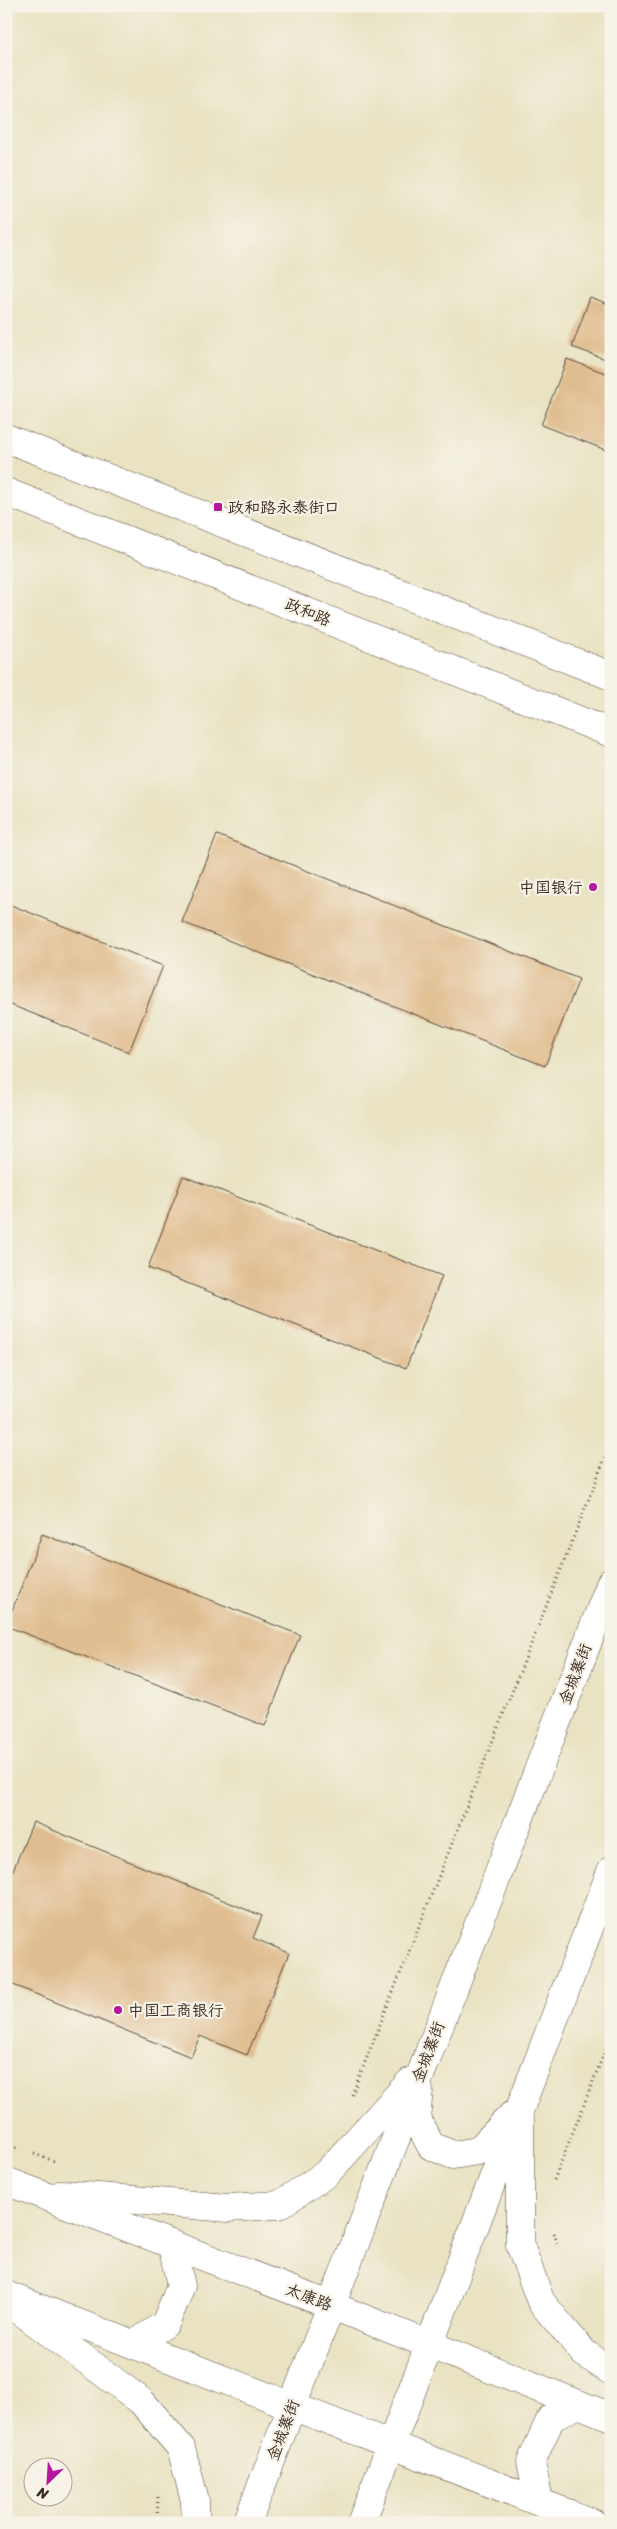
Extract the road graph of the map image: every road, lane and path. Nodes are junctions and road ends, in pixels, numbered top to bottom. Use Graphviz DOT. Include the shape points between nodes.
graph roads {
  1 [pos="6,438"];
  2 [pos="6,492"];
  3 [pos="611,676"];
  4 [pos="611,733"];
  5 [pos="611,1443"];
  6 [pos="611,1582"];
  7 [pos="611,1871"];
  8 [pos="611,2036"];
  9 [pos="421,2070"];
  10 [pos="348,2104"];
  11 [pos="520,2106"];
  12 [pos="6,2144"];
  13 [pos="24,2150"];
  14 [pos="33,2154"];
  15 [pos="60,2164"];
  16 [pos="553,2183"];
  17 [pos="19,2186"];
  18 [pos="553,2230"];
  19 [pos="172,2245"];
  20 [pos="558,2249"];
  21 [pos="6,2295"];
  22 [pos="6,2300"];
  23 [pos="330,2305"];
  24 [pos="135,2344"];
  25 [pos="429,2345"];
  26 [pos="611,2371"];
  27 [pos="578,2404"];
  28 [pos="293,2405"];
  29 [pos="611,2417"];
  30 [pos="392,2443"];
  31 [pos="540,2502"];
  32 [pos="196,2523"];
  33 [pos="247,2523"];
  34 [pos="361,2523"];
  35 [pos="593,2523"];
  1 -- 3 [label="main road"];
  2 -- 4 [label="main road, 政和路"];
  5 -- 10 [label="path"];
  6 -- 9 [label="main road, 金城寨街"];
  7 -- 11 [label="main road"];
  8 -- 16 [label="path"];
  9 -- 11 [label="main road" via="416,2118 431,2146 453,2155 478,2151"];
  9 -- 17 [label="main road" via="326,2174 279,2204 228,2208"];
  9 -- 23 [label="main road, 金城寨街"];
  11 -- 25 [label="main road"];
  11 -- 26 [label="main road" via="520,2245 541,2302 584,2353"];
  12 -- 13 [label="path"];
  14 -- 15 [label="path"];
  17 -- 19 [label="main road, 太康路"];
  18 -- 20 [label="path"];
  19 -- 23 [label="main road, 太康路"];
  19 -- 24 [label="main road" via="181,2286 165,2324"];
  21 -- 24 [label="main road"];
  22 -- 32 [label="main road" via="141,2401 181,2448 195,2501"];
  23 -- 25 [label="main road, 太康路"];
  23 -- 28 [label="main road, 金城寨街"];
  24 -- 28 [label="main road"];
  25 -- 27 [label="main road, 太康路"];
  25 -- 30 [label="main road"];
  27 -- 29 [label="main road, 太康路"];
  27 -- 31 [label="main road" via="551,2418 531,2462"];
  28 -- 30 [label="main road"];
  28 -- 33 [label="main road, 金城寨街"];
  30 -- 31 [label="main road"];
  30 -- 34 [label="main road"];
  31 -- 35 [label="main road"];
}
